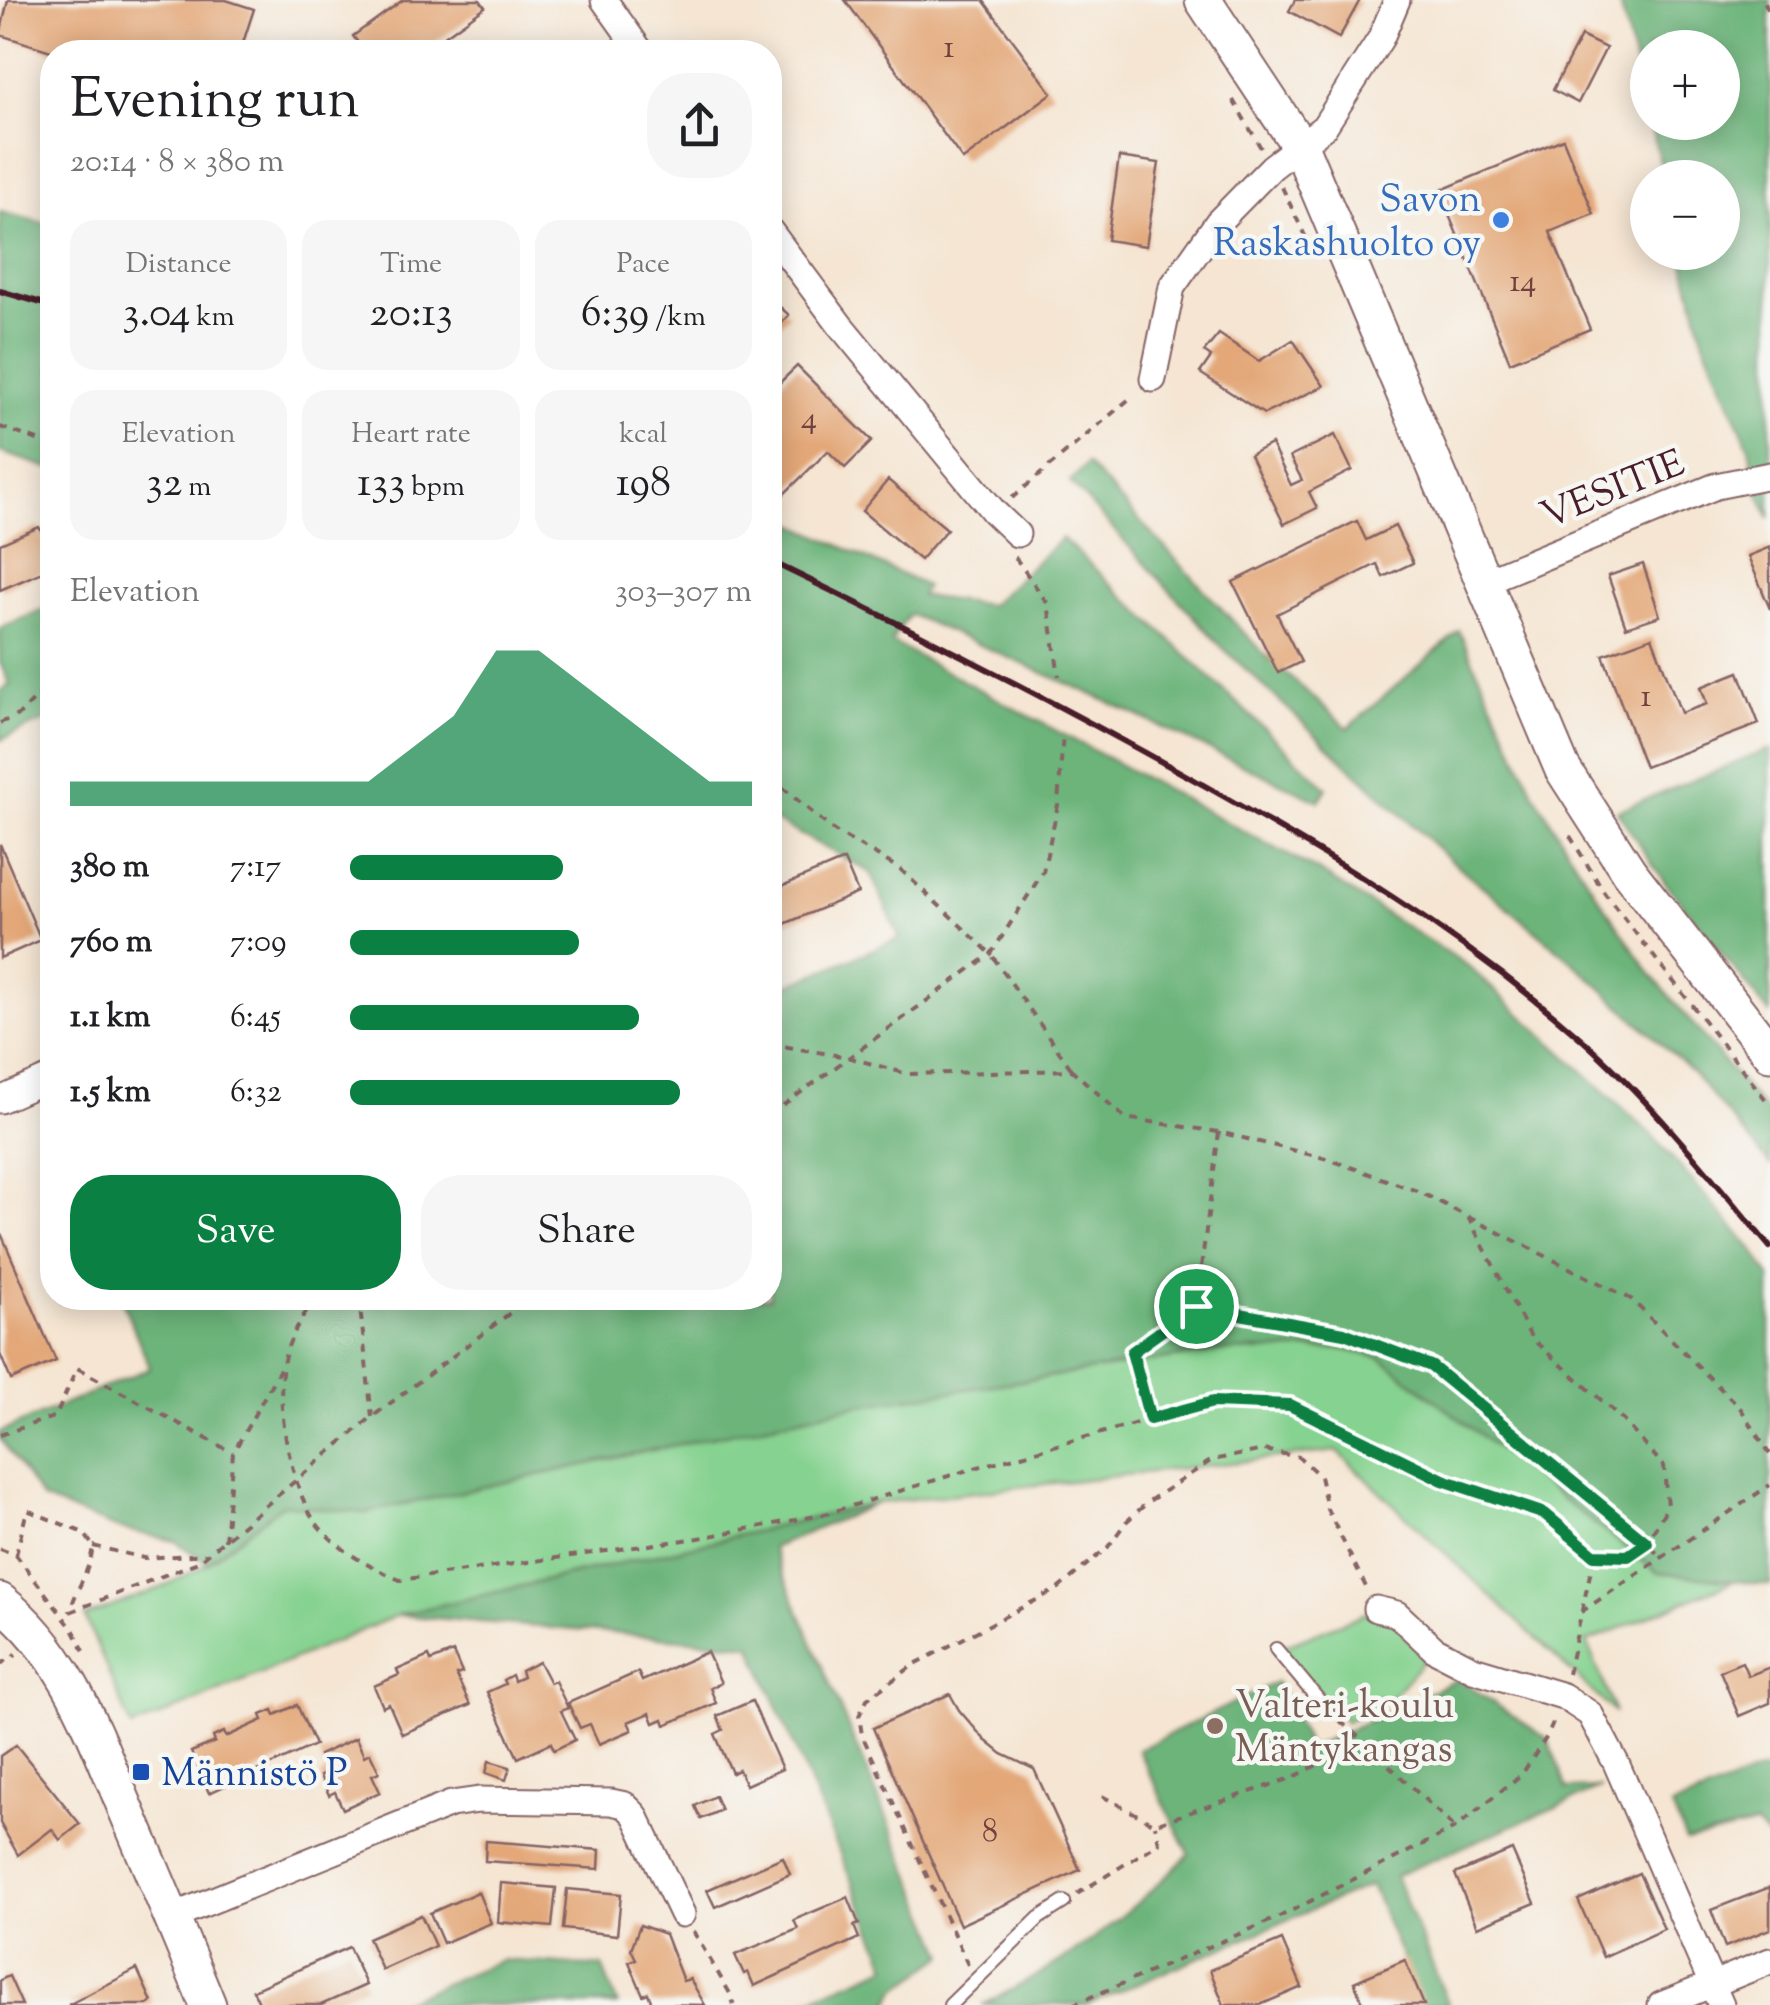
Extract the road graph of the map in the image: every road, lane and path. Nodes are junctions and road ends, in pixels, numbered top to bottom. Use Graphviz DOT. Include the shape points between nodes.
graph roads {
  1 [pos="604,0"];
  2 [pos="1204,0"];
  3 [pos="1397,0"];
  4 [pos="1765,1"];
  5 [pos="1770,8"];
  6 [pos="1770,17"];
  7 [pos="632,40"];
  8 [pos="1301,148"];
  9 [pos="782,247"];
  10 [pos="1153,379"];
  11 [pos="0,427"];
  12 [pos="40,441"];
  13 [pos="1770,475"];
  14 [pos="994,512"];
  15 [pos="1017,534"];
  16 [pos="1485,581"];
  17 [pos="40,694"];
  18 [pos="0,723"];
  19 [pos="1063,733"];
  20 [pos="782,787"];
  21 [pos="990,954"];
  22 [pos="782,1046"];
  23 [pos="1770,1053"];
  24 [pos="846,1057"];
  25 [pos="1072,1070"];
  26 [pos="40,1082"];
  27 [pos="0,1100"];
  28 [pos="782,1107"];
  29 [pos="1220,1132"];
  30 [pos="1468,1216"];
  31 [pos="1196,1306"];
  32 [pos="308,1310"];
  33 [pos="359,1310"];
  34 [pos="514,1310"];
  35 [pos="283,1362"];
  36 [pos="372,1417"];
  37 [pos="1150,1419"];
  38 [pos="0,1435"];
  39 [pos="233,1453"];
  40 [pos="1770,1454"];
  41 [pos="294,1482"];
  42 [pos="1770,1485"];
  43 [pos="225,1540"];
  44 [pos="1647,1543"];
  45 [pos="93,1546"];
  46 [pos="206,1554"];
  47 [pos="16,1555"];
  48 [pos="1594,1555"];
  49 [pos="1662,1557"];
  50 [pos="0,1601"];
  51 [pos="1376,1609"];
  52 [pos="1582,1612"];
  53 [pos="1276,1649"];
  54 [pos="16,1654"];
  55 [pos="0,1665"];
  56 [pos="1563,1696"];
  57 [pos="1326,1710"];
  58 [pos="1363,1741"];
  59 [pos="1102,1796"];
  60 [pos="1155,1824"];
  61 [pos="1455,1828"];
  62 [pos="1064,1902"];
  63 [pos="682,1914"];
  64 [pos="172,1917"];
  65 [pos="1770,1960"];
  66 [pos="976,1980"];
  67 [pos="1717,1994"];
  68 [pos="208,2005"];
  69 [pos="734,2005"];
  70 [pos="950,2005"];
  71 [pos="1072,2005"];
  72 [pos="1661,2005"];
  1 -- 7 [label="street"];
  2 -- 8 [label="street"];
  3 -- 8 [label="street" via="1342,102"];
  4 -- 5 [label="path"];
  4 -- 6 [label="path"];
  8 -- 10 [label="street" via="1218,222 1172,287"];
  8 -- 16 [label="street"];
  9 -- 14 [label="street"];
  10 -- 14 [label="path"];
  11 -- 12 [label="path"];
  13 -- 16 [label="street, VESITIE" via="1716,486"];
  14 -- 15 [label="street"];
  16 -- 23 [label="street" via="1562,768 1629,872"];
  17 -- 18 [label="path"];
  19 -- 21 [label="path" via="1058,805 1043,872"];
  20 -- 21 [label="path" via="834,831 900,869"];
  21 -- 24 [label="path"];
  21 -- 25 [label="path"];
  22 -- 24 [label="path"];
  24 -- 25 [label="path" via="908,1074"];
  24 -- 28 [label="path"];
  25 -- 29 [label="path" via="1125,1118"];
  26 -- 27 [label="street"];
  29 -- 30 [label="path" via="1328,1160"];
  29 -- 31 [label="path"];
  30 -- 40 [label="path" via="1631,1300 1741,1409"];
  30 -- 44 [label="path" via="1532,1339 1618,1414 1664,1466 1667,1507"];
  31 -- 37 [label="path" via="1132,1352"];
  31 -- 44 [label="path" via="1344,1333 1431,1366"];
  32 -- 35 [label="path"];
  33 -- 36 [label="path"];
  34 -- 36 [label="path"];
  35 -- 39 [label="path"];
  35 -- 41 [label="path"];
  36 -- 41 [label="path"];
  37 -- 41 [label="path" via="822,1515 400,1580 360,1563 319,1528"];
  37 -- 48 [label="path" via="1213,1402 1290,1405 1443,1480 1545,1514"];
  38 -- 39 [label="path" via="56,1416 76,1368"];
  39 -- 43 [label="path"];
  41 -- 43 [label="path"];
  42 -- 49 [label="path"];
  43 -- 46 [label="path"];
  44 -- 48 [label="path" via="1628,1556"];
  44 -- 49 [label="path"];
  45 -- 46 [label="path" via="144,1558"];
  45 -- 46 [label="path" via="70,1612"];
  45 -- 47 [label="path" via="84,1533 27,1510"];
  48 -- 52 [label="path"];
  49 -- 52 [label="path"];
  50 -- 64 [label="street" via="42,1641 87,1714"];
  51 -- 56 [label="street" via="1397,1614 1434,1649 1474,1669"];
  51 -- 66 [label="path" via="1327,1509 1320,1476 1299,1457 1264,1450 1212,1460 1149,1501 1059,1588 915,1664 867,1700 859,1716 862,1736"];
  52 -- 56 [label="path"];
  53 -- 57 [label="lane"];
  54 -- 55 [label="path"];
  56 -- 61 [label="path" via="1522,1774"];
  56 -- 67 [label="street" via="1590,1714 1616,1764"];
  57 -- 58 [label="path"];
  58 -- 60 [label="path" via="1292,1778"];
  58 -- 61 [label="path"];
  59 -- 60 [label="path"];
  60 -- 62 [label="path" via="1159,1843"];
  61 -- 71 [label="path" via="1278,1918"];
  62 -- 66 [label="lane"];
  63 -- 64 [label="street" via="635,1815 624,1805 479,1800 450,1804"];
  63 -- 69 [label="path"];
  64 -- 68 [label="street"];
  65 -- 67 [label="street"];
  66 -- 70 [label="lane"];
  67 -- 72 [label="street"];
}
